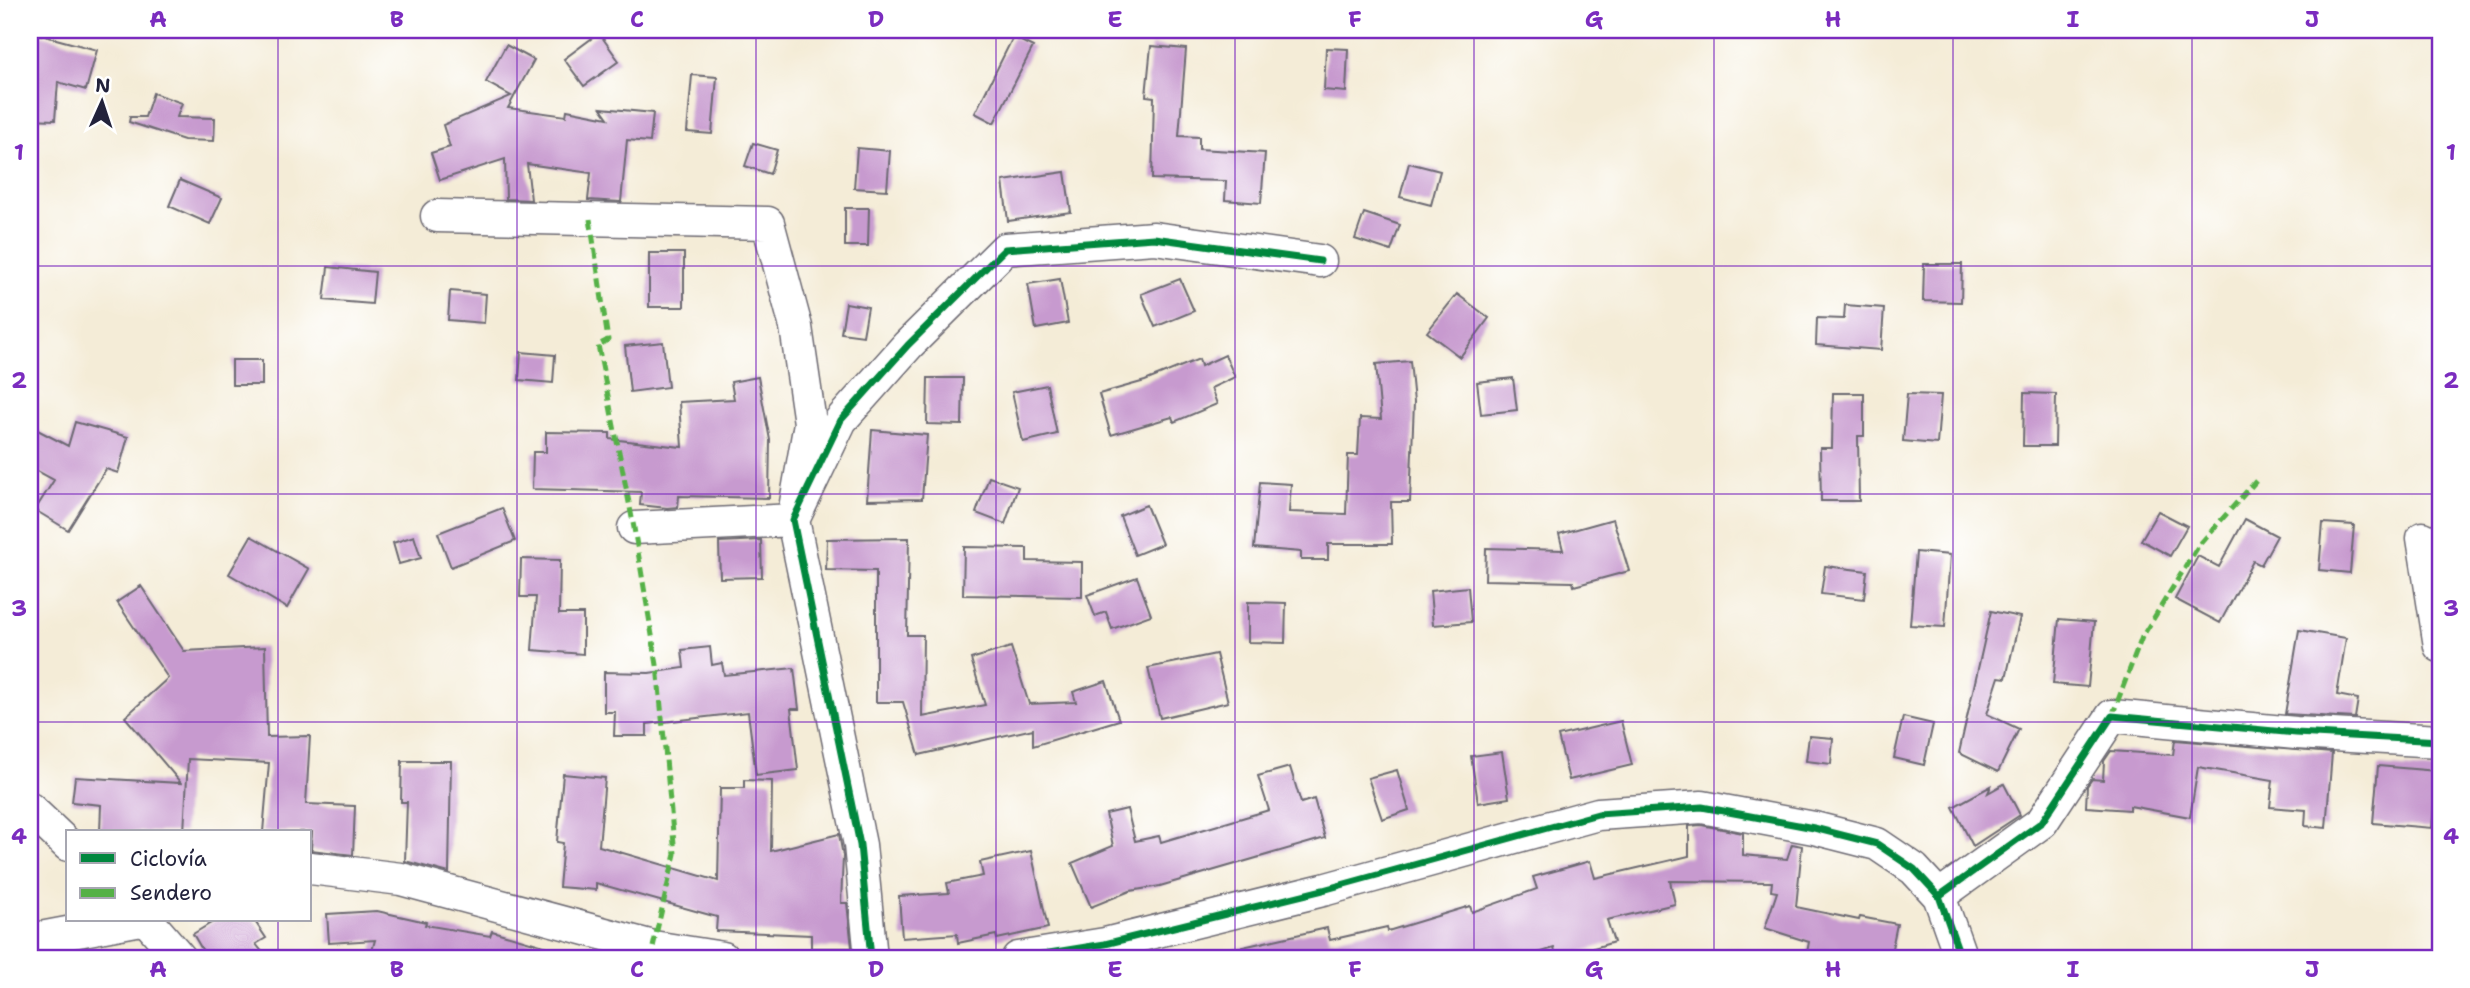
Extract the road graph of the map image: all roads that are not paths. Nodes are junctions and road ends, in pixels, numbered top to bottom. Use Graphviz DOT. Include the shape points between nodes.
graph roads {
  1 [pos="437,216"];
  2 [pos="1320,261"];
  3 [pos="793,520"];
  4 [pos="634,528"];
  5 [pos="2423,538"];
  6 [pos="2440,646"];
  7 [pos="2440,741"];
  8 [pos="30,809"];
  9 [pos="66,843"];
  10 [pos="312,868"];
  11 [pos="1939,895"];
  12 [pos="125,922"];
  13 [pos="149,922"];
  14 [pos="30,940"];
  15 [pos="180,958"];
  16 [pos="723,958"];
  17 [pos="871,958"];
  18 [pos="1018,958"];
  19 [pos="1961,958"];
  1 -- 3 [label="street" via="768,223 796,327 810,424"];
  2 -- 3 [label="street" via="1154,238 1005,249 908,345 841,420"];
  3 -- 4 [label="street"];
  3 -- 17 [label="street" via="860,845"];
  5 -- 6 [label="street"];
  7 -- 11 [label="street" via="2112,716 2042,822"];
  8 -- 9 [label="street"];
  10 -- 16 [label="street" via="401,879 653,947"];
  11 -- 18 [label="street" via="1914,869 1877,844 1814,828 1702,807 1598,814 1131,938"];
  11 -- 19 [label="street"];
  12 -- 14 [label="street"];
  13 -- 15 [label="street"];
}
